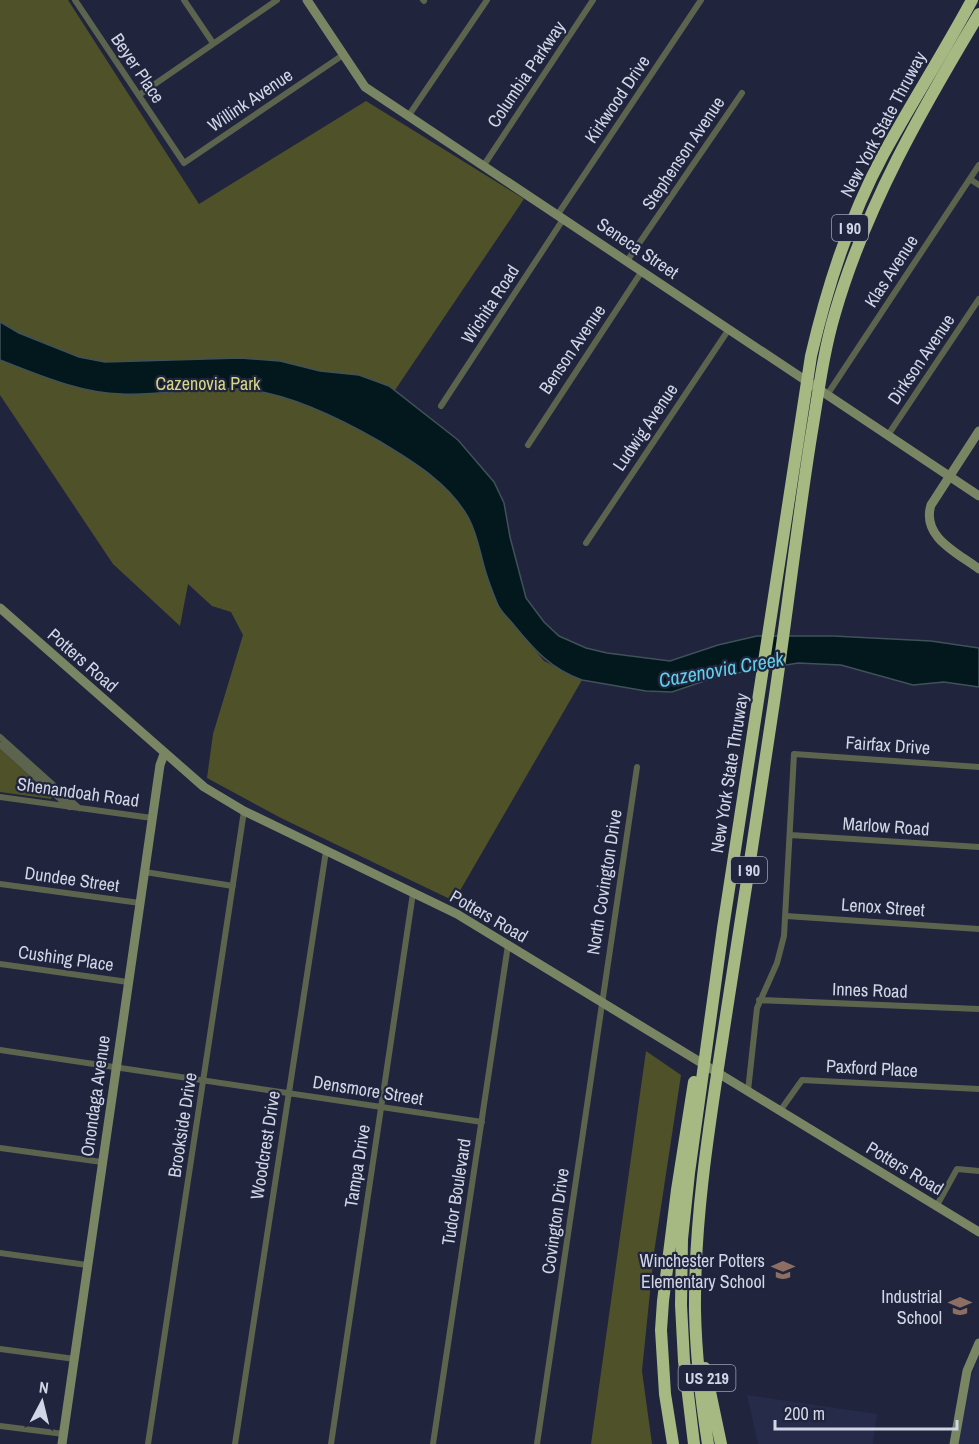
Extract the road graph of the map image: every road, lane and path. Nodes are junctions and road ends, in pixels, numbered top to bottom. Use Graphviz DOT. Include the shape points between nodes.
graph roads {
  1 [pos="75,0"];
  2 [pos="183,0"];
  3 [pos="277,0"];
  4 [pos="307,0"];
  5 [pos="487,0"];
  6 [pos="593,0"];
  7 [pos="701,0"];
  8 [pos="972,0"];
  9 [pos="979,14"];
  10 [pos="979,32"];
  11 [pos="213,43"];
  12 [pos="344,55"];
  13 [pos="946,69"];
  14 [pos="742,93"];
  15 [pos="138,95"];
  16 [pos="409,115"];
  17 [pos="177,152"];
  18 [pos="484,165"];
  19 [pos="979,165"];
  20 [pos="969,179"];
  21 [pos="979,185"];
  22 [pos="561,216"];
  23 [pos="627,261"];
  24 [pos="642,271"];
  25 [pos="979,299"];
  26 [pos="729,329"];
  27 [pos="827,394"];
  28 [pos="441,406"];
  29 [pos="979,431"];
  30 [pos="888,435"];
  31 [pos="528,445"];
  32 [pos="950,476"];
  33 [pos="979,496"];
  34 [pos="586,543"];
  35 [pos="979,569"];
  36 [pos="0,608"];
  37 [pos="0,736"];
  38 [pos="0,745"];
  39 [pos="164,754"];
  40 [pos="979,766"];
  41 [pos="637,767"];
  42 [pos="0,797"];
  43 [pos="69,807"];
  44 [pos="80,808"];
  45 [pos="244,811"];
  46 [pos="152,818"];
  47 [pos="790,835"];
  48 [pos="979,847"];
  49 [pos="326,851"];
  50 [pos="145,873"];
  51 [pos="0,884"];
  52 [pos="233,886"];
  53 [pos="413,893"];
  54 [pos="141,903"];
  55 [pos="786,916"];
  56 [pos="723,928"];
  57 [pos="979,929"];
  58 [pos="507,945"];
  59 [pos="0,964"];
  60 [pos="129,982"];
  61 [pos="759,1000"];
  62 [pos="601,1002"];
  63 [pos="979,1009"];
  64 [pos="0,1050"];
  65 [pos="116,1066"];
  66 [pos="204,1079"];
  67 [pos="697,1089"];
  68 [pos="979,1089"];
  69 [pos="748,1091"];
  70 [pos="289,1093"];
  71 [pos="381,1107"];
  72 [pos="780,1111"];
  73 [pos="482,1122"];
  74 [pos="0,1148"];
  75 [pos="102,1162"];
  76 [pos="979,1170"];
  77 [pos="936,1207"];
  78 [pos="979,1232"];
  79 [pos="0,1252"];
  80 [pos="87,1265"];
  81 [pos="695,1311"];
  82 [pos="979,1343"];
  83 [pos="0,1349"];
  84 [pos="75,1359"];
  85 [pos="0,1426"];
  86 [pos="63,1439"];
  87 [pos="148,1444"];
  88 [pos="235,1444"];
  89 [pos="331,1444"];
  90 [pos="433,1444"];
  91 [pos="537,1444"];
  92 [pos="673,1444"];
  93 [pos="694,1444"];
  94 [pos="708,1444"];
  95 [pos="721,1444"];
  96 [pos="954,1444"];
  1 -- 15 [label="street, Beyer Place"];
  2 -- 11 [label="street"];
  3 -- 11 [label="street"];
  4 -- 12 [label="street, Seneca Street"];
  5 -- 16 [label="street"];
  6 -- 18 [label="street, Columbia Parkway"];
  7 -- 22 [label="street, Kirkwood Drive"];
  8 -- 56 [label="highway, New York State Thruway / I 90" via="883,156 857,210 822,308 803,402"];
  9 -- 13 [label="highway, New York State Thruway / I 90"];
  10 -- 13 [label="highway"];
  11 -- 15 [label="street"];
  12 -- 16 [label="street, Seneca Street" via="366,87"];
  12 -- 17 [label="street, Willink Avenue" via="184,163"];
  13 -- 81 [label="highway, New York State Thruway / I 90" via="919,115 858,242 834,315 824,362 714,1100 700,1206"];
  14 -- 23 [label="street, Stephenson Avenue"];
  15 -- 17 [label="street, Beyer Place"];
  16 -- 18 [label="street, Seneca Street"];
  18 -- 22 [label="street, Seneca Street"];
  19 -- 20 [label="street, Klas Avenue"];
  20 -- 21 [label="street"];
  20 -- 27 [label="street, Klas Avenue"];
  22 -- 23 [label="street, Seneca Street"];
  22 -- 28 [label="street, Wichita Road"];
  23 -- 24 [label="street, Seneca Street"];
  24 -- 26 [label="street, Seneca Street"];
  24 -- 31 [label="street, Benson Avenue"];
  25 -- 30 [label="street, Dirkson Avenue"];
  26 -- 27 [label="street, Seneca Street"];
  26 -- 34 [label="street, Ludwig Avenue"];
  27 -- 30 [label="street, Seneca Street"];
  29 -- 32 [label="street"];
  30 -- 32 [label="street, Seneca Street"];
  32 -- 33 [label="street, Seneca Street"];
  32 -- 35 [label="street" via="931,505 929,525 939,539"];
  36 -- 39 [label="street, Potters Road"];
  37 -- 44 [label="street"];
  38 -- 43 [label="street"];
  39 -- 45 [label="street, Potters Road" via="204,787"];
  39 -- 46 [label="street, Onondaga Avenue"];
  40 -- 47 [label="street, Fairfax Drive" via="794,754"];
  41 -- 62 [label="street, North Covington Drive"];
  42 -- 43 [label="street, Shenandoah Road"];
  43 -- 44 [label="street, Shenandoah Road"];
  44 -- 46 [label="street, Shenandoah Road"];
  45 -- 49 [label="street, Potters Road"];
  45 -- 52 [label="street, Brookside Drive"];
  46 -- 50 [label="street, Onondaga Avenue"];
  47 -- 48 [label="street, Marlow Road"];
  47 -- 55 [label="street"];
  49 -- 53 [label="street, Potters Road"];
  49 -- 70 [label="street, Woodcrest Drive"];
  50 -- 52 [label="street, Dundee Street"];
  50 -- 54 [label="street, Onondaga Avenue"];
  51 -- 54 [label="street, Dundee Street"];
  52 -- 66 [label="street, Brookside Drive"];
  53 -- 58 [label="street, Potters Road"];
  53 -- 71 [label="street, Tampa Drive"];
  54 -- 60 [label="street, Onondaga Avenue"];
  55 -- 57 [label="street, Lenox Street"];
  55 -- 61 [label="street" via="782,948"];
  56 -- 67 [label="highway, US 219" via="715,952"];
  58 -- 62 [label="street, Potters Road"];
  58 -- 73 [label="street, Tudor Boulevard"];
  59 -- 60 [label="street, Cushing Place"];
  60 -- 65 [label="street, Onondaga Avenue"];
  61 -- 63 [label="street, Innes Road"];
  61 -- 69 [label="street"];
  62 -- 69 [label="street, Potters Road"];
  62 -- 91 [label="street, Covington Drive"];
  64 -- 65 [label="street, Densmore Street"];
  65 -- 66 [label="street, Densmore Street"];
  65 -- 75 [label="street, Onondaga Avenue"];
  66 -- 70 [label="street, Densmore Street"];
  66 -- 87 [label="street, Brookside Drive"];
  67 -- 92 [label="highway, US 219" via="669,1244 661,1330"];
  67 -- 93 [label="highway" via="682,1239 681,1305"];
  68 -- 72 [label="street, Paxford Place" via="802,1080"];
  69 -- 72 [label="street, Potters Road"];
  70 -- 71 [label="street, Densmore Street"];
  70 -- 88 [label="street, Woodcrest Drive"];
  71 -- 73 [label="street, Densmore Street"];
  71 -- 89 [label="street, Tampa Drive"];
  72 -- 77 [label="street, Potters Road"];
  73 -- 90 [label="street, Tudor Boulevard"];
  74 -- 75 [label="street"];
  75 -- 80 [label="street, Onondaga Avenue"];
  76 -- 77 [label="street" via="957,1169"];
  77 -- 78 [label="street, Potters Road"];
  79 -- 80 [label="street"];
  80 -- 84 [label="street, Onondaga Avenue"];
  81 -- 94 [label="highway, New York State Thruway / I 90" via="699,1387"];
  81 -- 95 [label="highway, US 219"];
  82 -- 96 [label="street" via="967,1371"];
  83 -- 84 [label="street"];
  84 -- 86 [label="street, Onondaga Avenue"];
  85 -- 86 [label="street"];
}
